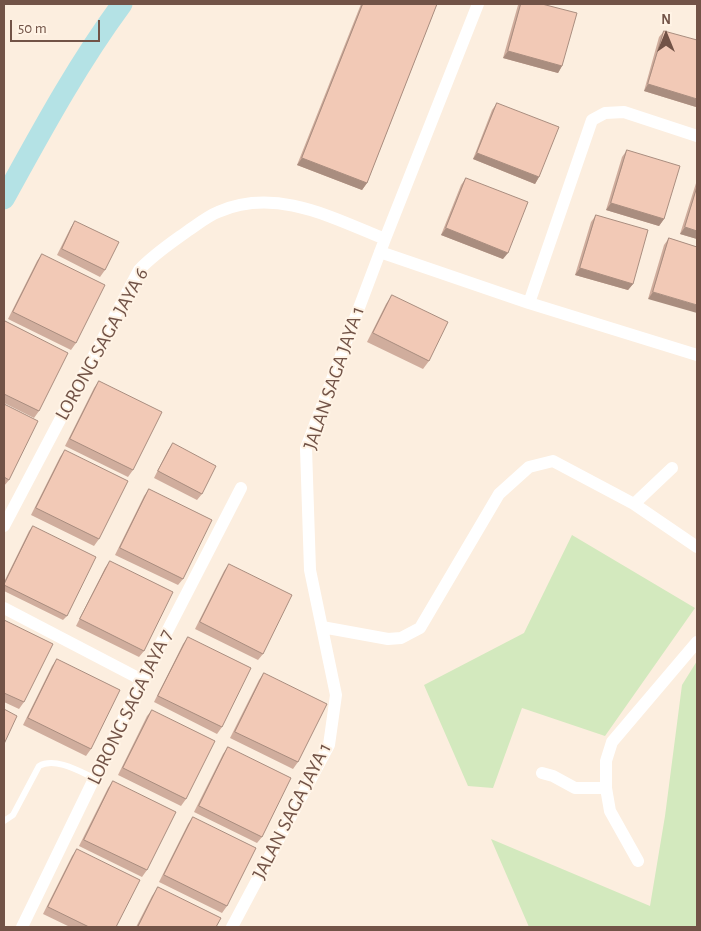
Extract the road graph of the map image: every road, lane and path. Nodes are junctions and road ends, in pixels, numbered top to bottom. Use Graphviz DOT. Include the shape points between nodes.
graph roads {
  1 [pos="478,4"];
  2 [pos="697,136"];
  3 [pos="385,239"];
  4 [pos="380,252"];
  5 [pos="529,303"];
  6 [pos="697,356"];
  7 [pos="672,468"];
  8 [pos="241,488"];
  9 [pos="634,504"];
  10 [pos="4,526"];
  11 [pos="697,547"];
  12 [pos="4,608"];
  13 [pos="322,627"];
  14 [pos="697,642"];
  15 [pos="142,680"];
  16 [pos="542,772"];
  17 [pos="94,778"];
  18 [pos="606,788"];
  19 [pos="4,821"];
  20 [pos="638,861"];
  21 [pos="22,927"];
  22 [pos="232,927"];
  1 -- 3 [label="street, JALAN SAGA JAYA 1"];
  2 -- 5 [label="street" via="624,112 605,113 592,120"];
  3 -- 4 [label="street, JALAN SAGA JAYA 1"];
  3 -- 10 [label="street, LORONG SAGA JAYA 6" via="313,210 253,201 215,212 154,254 139,270"];
  4 -- 5 [label="street"];
  4 -- 13 [label="street, JALAN SAGA JAYA 1" via="306,448 310,570"];
  5 -- 6 [label="street"];
  7 -- 9 [label="street"];
  8 -- 15 [label="street, LORONG SAGA JAYA 7"];
  9 -- 11 [label="street"];
  9 -- 13 [label="street" via="553,461 529,467 499,494 420,628 401,638 388,639"];
  12 -- 15 [label="street"];
  13 -- 22 [label="street, JALAN SAGA JAYA 1" via="336,695 329,745"];
  14 -- 18 [label="street" via="612,742 606,761"];
  15 -- 17 [label="street, LORONG SAGA JAYA 7"];
  16 -- 18 [label="street" via="575,788"];
  17 -- 19 [label="lane" via="78,770 44,763 39,766 13,815"];
  17 -- 21 [label="street, LORONG SAGA JAYA 7"];
  18 -- 20 [label="street" via="610,811"];
}
